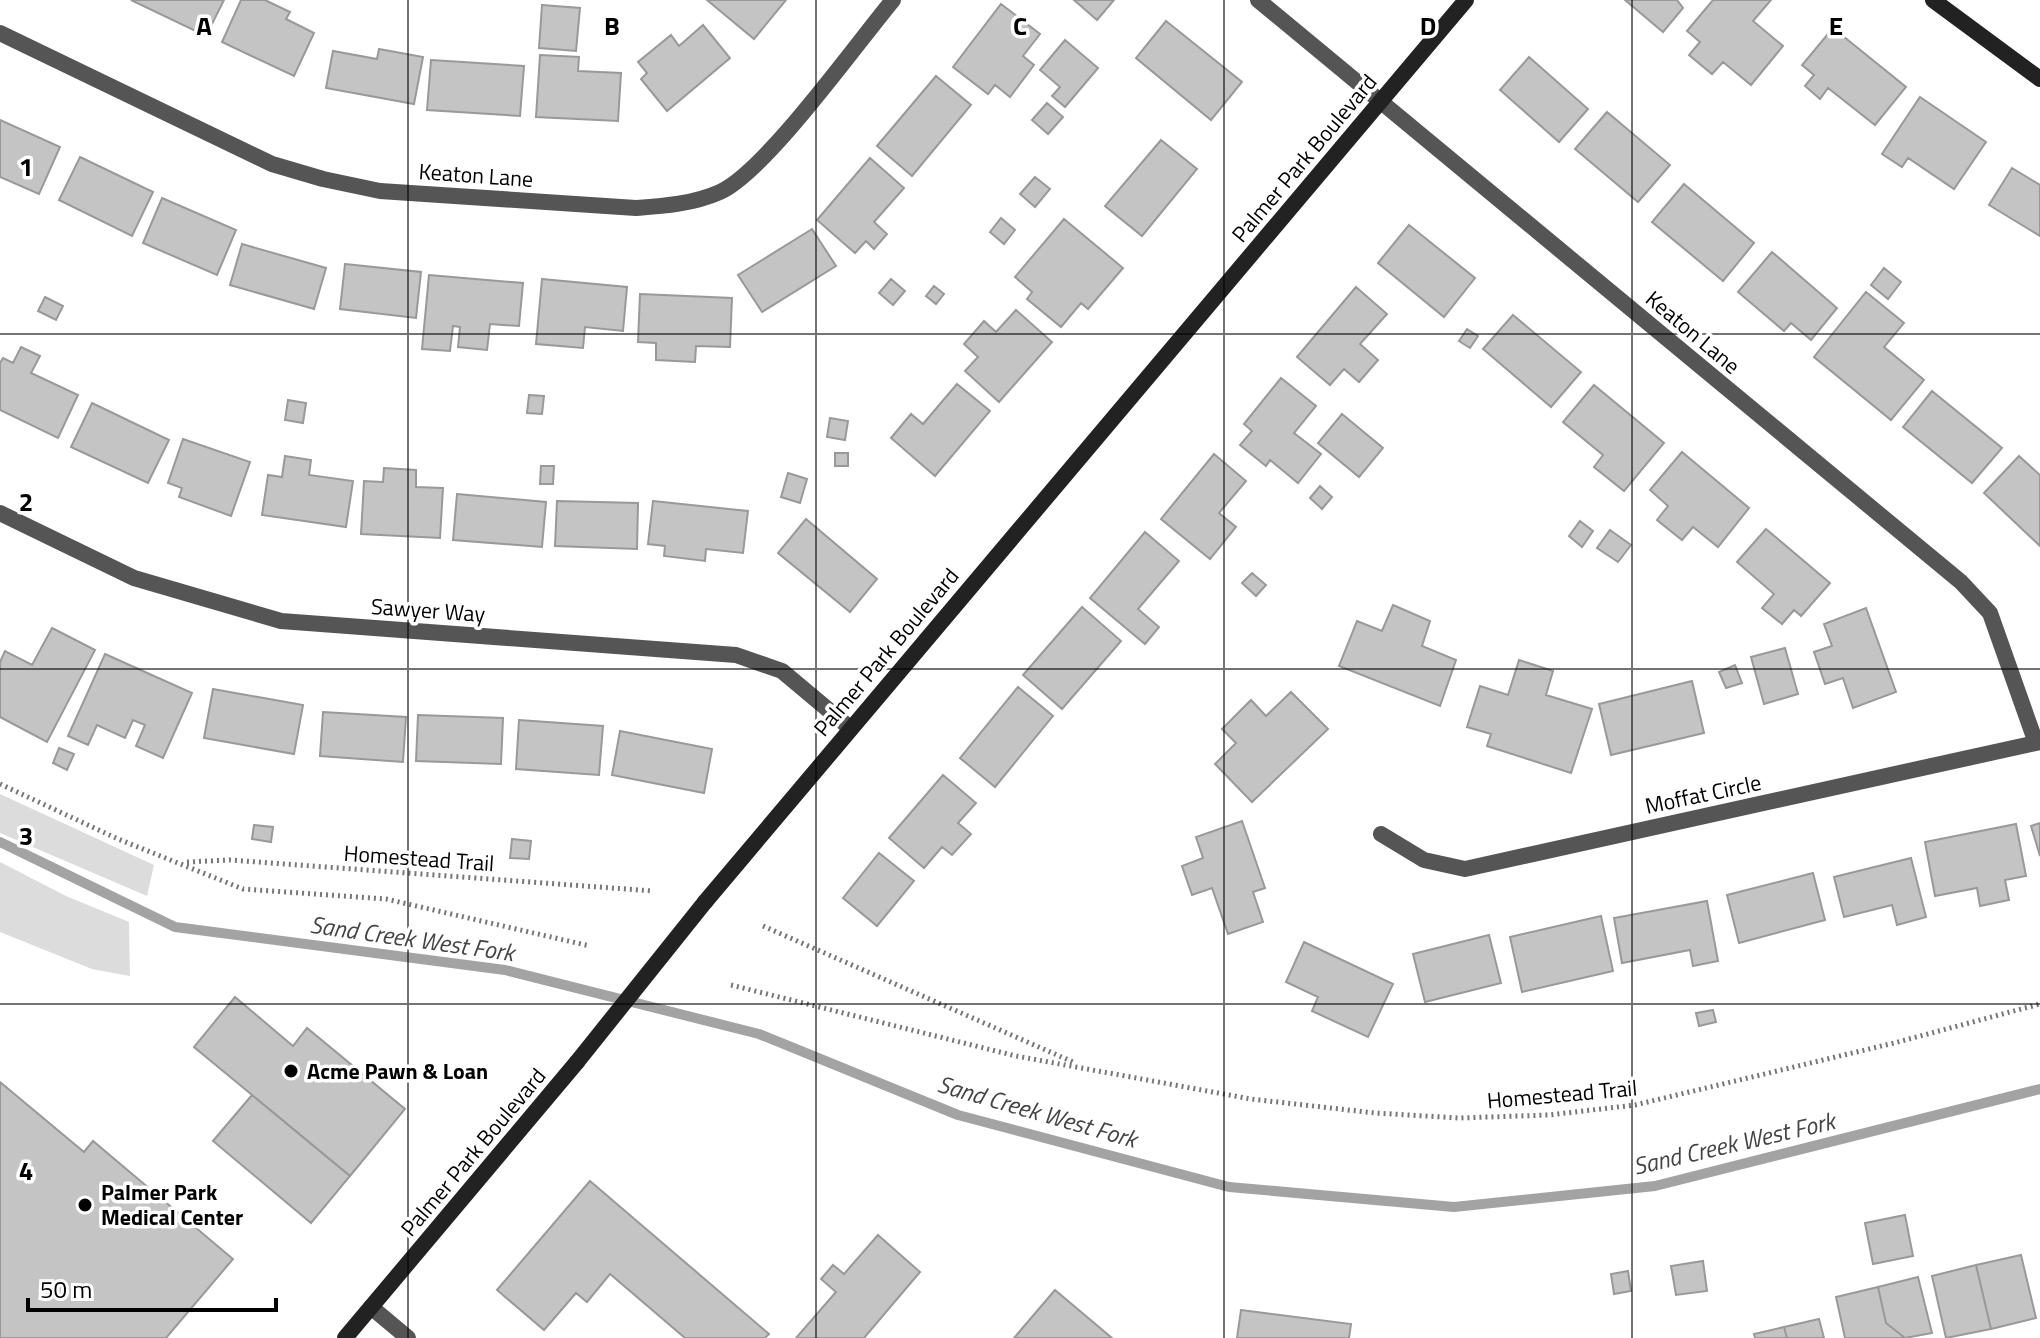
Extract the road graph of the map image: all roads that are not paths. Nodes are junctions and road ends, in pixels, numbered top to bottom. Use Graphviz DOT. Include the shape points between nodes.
graph roads {
  1 [pos="893,0"];
  2 [pos="1258,0"];
  3 [pos="1466,0"];
  4 [pos="1933,0"];
  5 [pos="0,33"];
  6 [pos="2040,79"];
  7 [pos="1380,103"];
  8 [pos="0,513"];
  9 [pos="850,728"];
  10 [pos="2038,742"];
  11 [pos="1381,834"];
  12 [pos="371,1307"];
  13 [pos="345,1338"];
  14 [pos="408,1338"];
  1 -- 5 [label="street, Keaton Lane" via="766,154 722,192 676,206 636,208 380,191 323,179 272,164"];
  2 -- 7 [label="street, Keaton Lane"];
  3 -- 7 [label="main road, Palmer Park Boulevard"];
  4 -- 6 [label="main road"];
  7 -- 9 [label="main road, Palmer Park Boulevard"];
  7 -- 10 [label="street, Keaton Lane" via="1961,582 1990,613"];
  8 -- 9 [label="street, Sawyer Way" via="134,578 281,621 736,655 782,671"];
  9 -- 12 [label="main road, Palmer Park Boulevard, bridge"];
  10 -- 11 [label="street, Moffat Circle" via="1465,869 1424,860"];
  12 -- 13 [label="main road, Palmer Park Boulevard"];
  12 -- 14 [label="street"];
}
